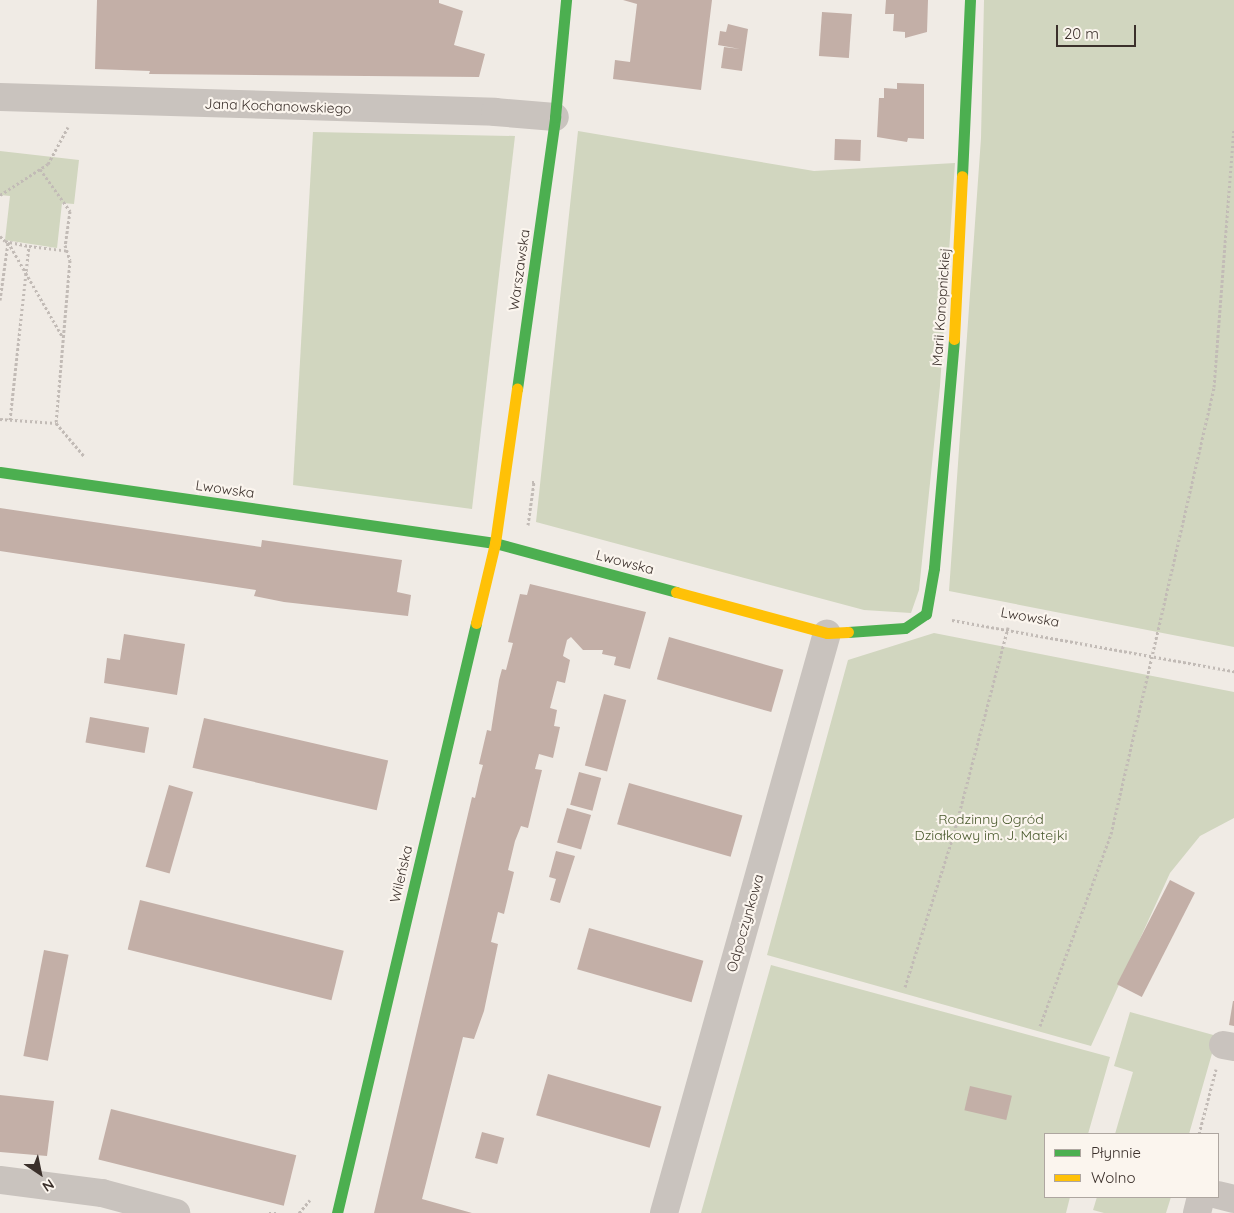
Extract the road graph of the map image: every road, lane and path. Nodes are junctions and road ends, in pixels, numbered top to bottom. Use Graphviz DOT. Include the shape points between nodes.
graph roads {
  1 [pos="566,0"];
  2 [pos="970,0"];
  3 [pos="0,97"];
  4 [pos="555,117"];
  5 [pos="1234,130"];
  6 [pos="40,169"];
  7 [pos="0,236"];
  8 [pos="8,242"];
  9 [pos="29,246"];
  10 [pos="67,251"];
  11 [pos="27,268"];
  12 [pos="0,300"];
  13 [pos="63,338"];
  14 [pos="0,419"];
  15 [pos="10,420"];
  16 [pos="56,423"];
  17 [pos="0,472"];
  18 [pos="109,487"];
  19 [pos="495,543"];
  20 [pos="926,614"];
  21 [pos="1008,627"];
  22 [pos="827,633"];
  23 [pos="1154,656"];
  24 [pos="1234,670"];
  25 [pos="905,987"];
  26 [pos="1040,1026"];
  27 [pos="1228,1046"];
  28 [pos="1199,1133"];
  29 [pos="0,1180"];
  30 [pos="1219,1195"];
  31 [pos="1201,1198"];
  32 [pos="1234,1199"];
  33 [pos="176,1213"];
  34 [pos="269,1213"];
  35 [pos="278,1213"];
  36 [pos="337,1213"];
  37 [pos="664,1213"];
  38 [pos="1197,1213"];
  1 -- 4 [label="street, Warszawska"];
  2 -- 20 [label="street, Marii Konopnickiej" via="954,345"];
  3 -- 4 [label="street, Jana Kochanowskiego" via="495,112"];
  4 -- 19 [label="street, Warszawska"];
  5 -- 23 [label="path" via="1214,387"];
  6 -- 10 [label="path" via="70,211"];
  7 -- 8 [label="path"];
  8 -- 9 [label="path"];
  8 -- 11 [label="path"];
  8 -- 12 [label="path"];
  9 -- 10 [label="path"];
  9 -- 11 [label="path"];
  10 -- 13 [label="path" via="70,260"];
  11 -- 13 [label="path"];
  11 -- 15 [label="path"];
  13 -- 16 [label="path"];
  14 -- 15 [label="path"];
  15 -- 16 [label="path"];
  16 -- 18 [label="path"];
  17 -- 18 [label="street, Lwowska"];
  18 -- 19 [label="street, Lwowska"];
  19 -- 22 [label="street, Lwowska"];
  19 -- 36 [label="street, Wileńska"];
  20 -- 21 [label="path, Lwowska"];
  20 -- 22 [label="street, Lwowska" via="905,628"];
  21 -- 23 [label="path, Lwowska"];
  21 -- 25 [label="path" via="953,837"];
  22 -- 37 [label="street, Odpoczynkowa"];
  23 -- 24 [label="path, Lwowska"];
  23 -- 26 [label="path" via="1111,834"];
  27 -- 28 [label="path"];
  29 -- 33 [label="street" via="102,1193"];
  30 -- 32 [label="street"];
  31 -- 38 [label="street"];
  34 -- 35 [label="path"];
}
